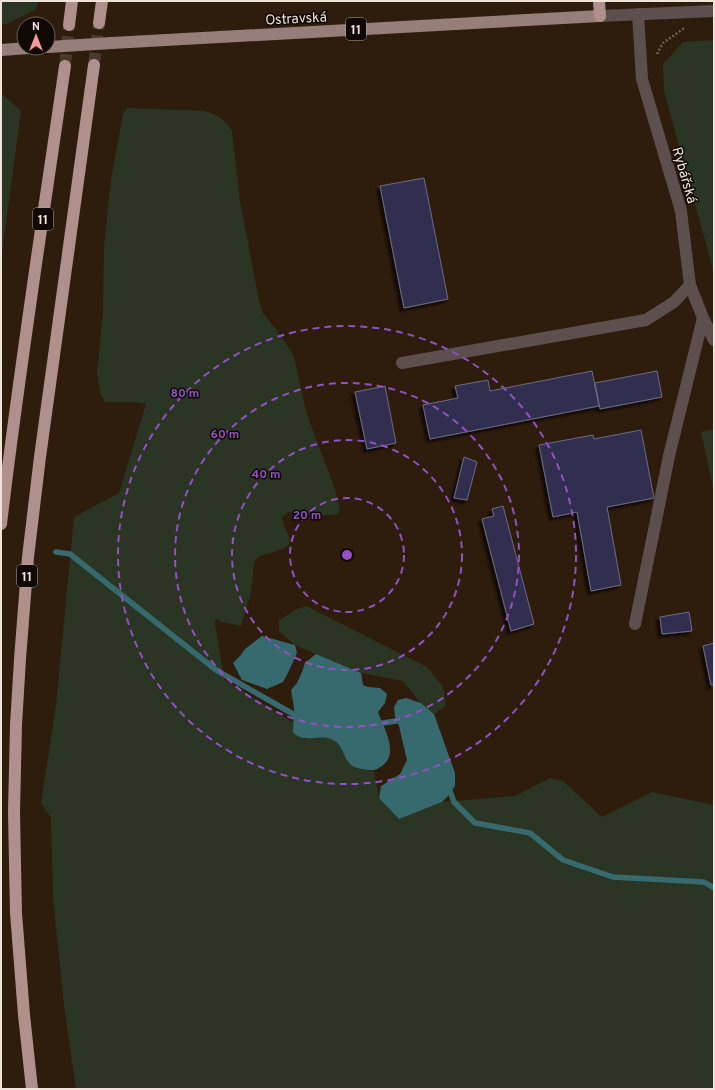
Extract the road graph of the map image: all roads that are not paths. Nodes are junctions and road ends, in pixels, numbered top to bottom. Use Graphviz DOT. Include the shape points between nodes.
graph roads {
  1 [pos="72,1"];
  2 [pos="102,1"];
  3 [pos="599,1"];
  4 [pos="714,10"];
  5 [pos="638,14"];
  6 [pos="600,16"];
  7 [pos="99,23"];
  8 [pos="69,25"];
  9 [pos="56,46"];
  10 [pos="16,49"];
  11 [pos="1,50"];
  12 [pos="65,66"];
  13 [pos="94,66"];
  14 [pos="690,285"];
  15 [pos="703,318"];
  16 [pos="714,340"];
  17 [pos="402,363"];
  18 [pos="1,524"];
  19 [pos="634,624"];
  20 [pos="32,1089"];
  1 -- 8 [label="highway"];
  2 -- 7 [label="highway"];
  3 -- 6 [label="highway"];
  4 -- 5 [label="street, Ostravská"];
  5 -- 6 [label="street, Ostravská"];
  5 -- 14 [label="street, Rybářská" via="642,79 681,211"];
  6 -- 9 [label="main road, Ostravská / 11, bridge"];
  10 -- 11 [label="main road"];
  12 -- 18 [label="highway, 11" via="17,395"];
  13 -- 20 [label="highway, 11" via="28,557 16,725 16,913"];
  14 -- 15 [label="street, Rybářská"];
  14 -- 17 [label="street" via="674,302 646,320"];
  15 -- 16 [label="street, Rybářská"];
  15 -- 19 [label="street" via="669,456"];
}
